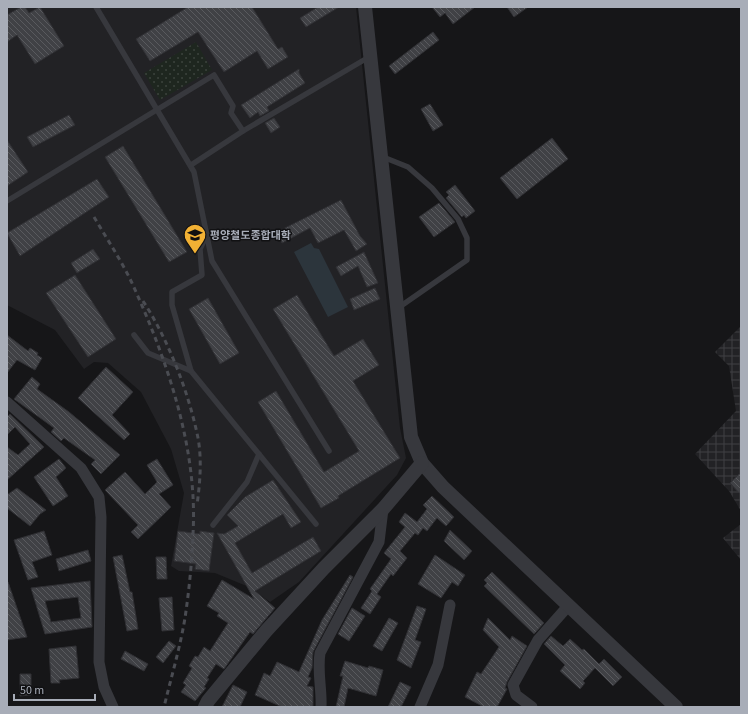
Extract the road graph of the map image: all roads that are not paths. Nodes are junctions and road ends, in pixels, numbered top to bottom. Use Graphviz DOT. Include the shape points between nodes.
graph roads {
  1 [pos="96,7"];
  2 [pos="365,7"];
  3 [pos="371,56"];
  4 [pos="157,109"];
  5 [pos="243,131"];
  6 [pos="382,156"];
  7 [pos="191,165"];
  8 [pos="7,201"];
  9 [pos="207,234"];
  10 [pos="398,308"];
  11 [pos="134,335"];
  12 [pos="191,371"];
  13 [pos="7,402"];
  14 [pos="329,451"];
  15 [pos="259,454"];
  16 [pos="422,463"];
  17 [pos="383,509"];
  18 [pos="316,524"];
  19 [pos="213,525"];
  20 [pos="450,605"];
  21 [pos="569,605"];
  22 [pos="113,707"];
  23 [pos="205,707"];
  24 [pos="321,707"];
  25 [pos="420,707"];
  26 [pos="532,707"];
  27 [pos="676,707"];
  1 -- 4 [label="lane"];
  2 -- 3 [label="street"];
  3 -- 5 [label="lane"];
  3 -- 6 [label="street"];
  4 -- 5 [label="lane" via="214,75 233,106 231,113"];
  4 -- 7 [label="lane"];
  4 -- 8 [label="lane"];
  5 -- 7 [label="lane"];
  6 -- 10 [label="street"];
  6 -- 10 [label="lane" via="408,167 432,188 458,218 468,238 467,260"];
  7 -- 9 [label="lane"];
  9 -- 12 [label="lane" via="200,248 202,275 172,292 172,304"];
  9 -- 14 [label="lane" via="212,261"];
  10 -- 16 [label="street" via="411,437"];
  11 -- 12 [label="lane" via="148,353"];
  12 -- 15 [label="lane"];
  13 -- 22 [label="street" via="81,468 99,497 99,662 104,687"];
  15 -- 18 [label="lane"];
  15 -- 19 [label="lane" via="247,482"];
  16 -- 17 [label="street"];
  16 -- 21 [label="street" via="443,487"];
  17 -- 23 [label="street" via="266,631"];
  17 -- 24 [label="street" via="379,542 320,653 318,668"];
  20 -- 25 [label="street" via="438,665"];
  21 -- 26 [label="street" via="538,640 513,685 516,695"];
  21 -- 27 [label="street"];
}
